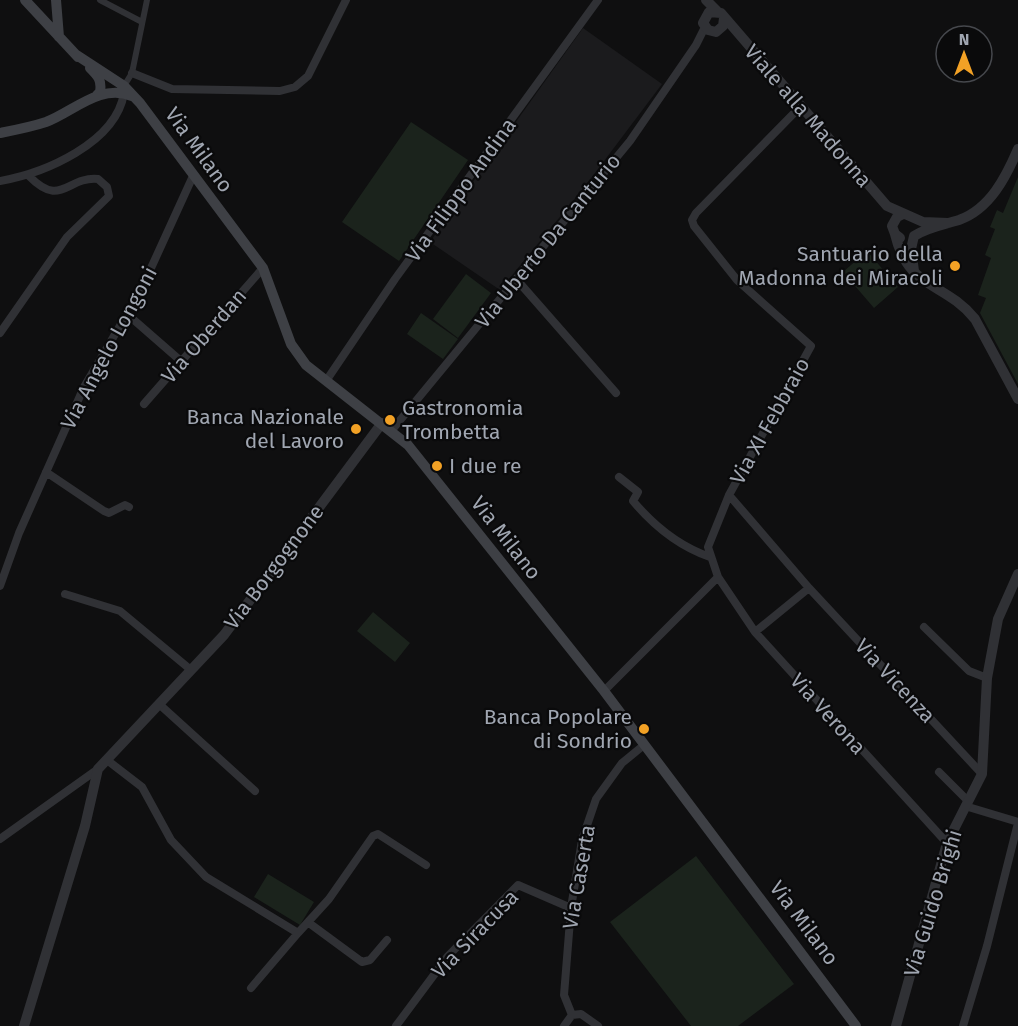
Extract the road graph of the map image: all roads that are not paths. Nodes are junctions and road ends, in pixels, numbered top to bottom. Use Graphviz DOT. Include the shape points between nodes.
graph roads {
  1 [pos="26,0"];
  2 [pos="56,0"];
  3 [pos="100,0"];
  4 [pos="147,0"];
  5 [pos="346,0"];
  6 [pos="598,0"];
  7 [pos="701,0"];
  8 [pos="706,0"];
  9 [pos="705,15"];
  10 [pos="720,15"];
  11 [pos="142,22"];
  12 [pos="712,29"];
  13 [pos="736,34"];
  14 [pos="59,38"];
  15 [pos="75,54"];
  16 [pos="132,73"];
  17 [pos="128,92"];
  18 [pos="97,95"];
  19 [pos="800,107"];
  20 [pos="0,133"];
  21 [pos="1018,149"];
  22 [pos="29,176"];
  23 [pos="193,176"];
  24 [pos="0,181"];
  25 [pos="880,198"];
  26 [pos="908,215"];
  27 [pos="948,223"];
  28 [pos="894,232"];
  29 [pos="914,236"];
  30 [pos="263,268"];
  31 [pos="916,277"];
  32 [pos="517,280"];
  33 [pos="127,314"];
  34 [pos="0,333"];
  35 [pos="182,362"];
  36 [pos="326,381"];
  37 [pos="616,393"];
  38 [pos="1018,399"];
  39 [pos="144,404"];
  40 [pos="382,423"];
  41 [pos="392,430"];
  42 [pos="46,472"];
  43 [pos="619,477"];
  44 [pos="729,495"];
  45 [pos="129,507"];
  46 [pos="710,557"];
  47 [pos="4,561"];
  48 [pos="1018,574"];
  49 [pos="718,577"];
  50 [pos="0,586"];
  51 [pos="809,588"];
  52 [pos="65,594"];
  53 [pos="924,627"];
  54 [pos="755,632"];
  55 [pos="191,670"];
  56 [pos="987,678"];
  57 [pos="604,691"];
  58 [pos="159,704"];
  59 [pos="644,745"];
  60 [pos="107,760"];
  61 [pos="98,769"];
  62 [pos="939,772"];
  63 [pos="982,774"];
  64 [pos="255,791"];
  65 [pos="967,804"];
  66 [pos="1018,823"];
  67 [pos="0,839"];
  68 [pos="947,843"];
  69 [pos="426,865"];
  70 [pos="571,908"];
  71 [pos="309,923"];
  72 [pos="298,933"];
  73 [pos="387,940"];
  74 [pos="251,987"];
  75 [pos="572,1014"];
  76 [pos="848,1014"];
  77 [pos="24,1026"];
  78 [pos="396,1026"];
  79 [pos="564,1026"];
  80 [pos="598,1026"];
  81 [pos="856,1026"];
  82 [pos="861,1026"];
  83 [pos="896,1026"];
  84 [pos="963,1026"];
  1 -- 14 [label="main road"];
  2 -- 14 [label="main road"];
  3 -- 11 [label="street"];
  4 -- 11 [label="street"];
  5 -- 16 [label="street" via="308,76 295,87 280,91 172,89"];
  6 -- 36 [label="street, Via Filippo Andina" via="395,279"];
  7 -- 9 [label="street"];
  8 -- 10 [label="street, Viale alla Madonna"];
  9 -- 10 [label="street"];
  9 -- 12 [label="street"];
  10 -- 12 [label="street"];
  10 -- 13 [label="street, Viale alla Madonna"];
  11 -- 16 [label="street"];
  12 -- 13 [label="street, Viale alla Madonna"];
  12 -- 32 [label="street, Via Uberto Da Canturio" via="696,45 630,141"];
  13 -- 19 [label="street, Viale alla Madonna"];
  14 -- 15 [label="main road"];
  15 -- 17 [label="main road"];
  15 -- 18 [label="main road" via="99,77"];
  16 -- 17 [label="street"];
  17 -- 18 [label="main road"];
  17 -- 22 [label="street" via="114,119 85,147"];
  17 -- 23 [label="main road, Via Milano"];
  18 -- 20 [label="main road" via="44,123"];
  19 -- 25 [label="street, Viale alla Madonna"];
  19 -- 44 [label="street, Via XI Febbraio" via="692,220 737,280 811,346"];
  21 -- 27 [label="street" via="993,195 974,212"];
  22 -- 24 [label="street"];
  22 -- 34 [label="street" via="48,191 98,179 107,187 109,196 67,237"];
  23 -- 30 [label="main road, Via Milano"];
  23 -- 33 [label="street, Via Angelo Longoni"];
  25 -- 26 [label="street, Viale alla Madonna" via="892,209"];
  25 -- 28 [label="street, Viale alla Madonna"];
  26 -- 27 [label="street" via="928,223"];
  26 -- 28 [label="street" via="894,221"];
  26 -- 29 [label="street" via="918,225"];
  27 -- 29 [label="street"];
  28 -- 29 [label="street" via="903,239"];
  28 -- 31 [label="street" via="901,255"];
  29 -- 31 [label="street" via="911,257"];
  30 -- 35 [label="street, Via Oberdan"];
  30 -- 36 [label="main road, Via Milano" via="291,344 306,365"];
  31 -- 38 [label="street" via="965,307"];
  32 -- 37 [label="street"];
  32 -- 41 [label="street, Via Uberto Da Canturio"];
  33 -- 35 [label="street"];
  33 -- 42 [label="street, Via Angelo Longoni" via="84,387"];
  35 -- 39 [label="street, Via Oberdan"];
  36 -- 40 [label="main road, Via Milano"];
  40 -- 41 [label="main road, Via Milano"];
  40 -- 55 [label="street, Via Borgognone" via="224,635"];
  41 -- 57 [label="main road, Via Milano"];
  42 -- 45 [label="street" via="104,511"];
  42 -- 47 [label="street, Via Angelo Longoni"];
  43 -- 46 [label="street" via="638,492 633,501 645,515 684,548"];
  44 -- 46 [label="street, Via XI Febbraio" via="708,547"];
  44 -- 51 [label="street, Via XI Febbraio"];
  46 -- 49 [label="street"];
  47 -- 50 [label="street, Via Angelo Longoni"];
  48 -- 56 [label="street, Via Guido Brighi" via="998,619"];
  49 -- 54 [label="street, Via Verona"];
  49 -- 57 [label="street"];
  51 -- 54 [label="street"];
  51 -- 63 [label="street, Via Vicenza"];
  52 -- 55 [label="street" via="120,611"];
  53 -- 56 [label="street" via="969,671"];
  54 -- 68 [label="street, Via Verona"];
  55 -- 58 [label="street, Via Borgognone"];
  56 -- 63 [label="street, Via Guido Brighi"];
  57 -- 59 [label="main road, Via Milano"];
  58 -- 60 [label="street, Via Borgognone"];
  58 -- 64 [label="street"];
  59 -- 70 [label="street, Via Caserta" via="622,763 596,799 582,840"];
  59 -- 76 [label="main road, Via Milano"];
  60 -- 61 [label="street, Via Borgognone"];
  60 -- 72 [label="street" via="142,787 171,840 206,878"];
  61 -- 67 [label="street"];
  61 -- 77 [label="street" via="79,847"];
  62 -- 65 [label="street"];
  63 -- 65 [label="street, Via Guido Brighi"];
  65 -- 66 [label="street"];
  65 -- 68 [label="street, Via Guido Brighi"];
  66 -- 84 [label="street"];
  68 -- 83 [label="street, Via Guido Brighi"];
  69 -- 71 [label="street" via="386,837 373,836"];
  70 -- 75 [label="street, Via Caserta" via="564,995"];
  70 -- 78 [label="street, Via Siracusa" via="518,885 448,956"];
  71 -- 72 [label="street"];
  71 -- 73 [label="street" via="362,962 370,960"];
  72 -- 74 [label="street"];
  75 -- 79 [label="street"];
  75 -- 80 [label="street" via="581,1014"];
  76 -- 81 [label="main road, Via Milano"];
  76 -- 82 [label="main road, Via Milano"];
}
